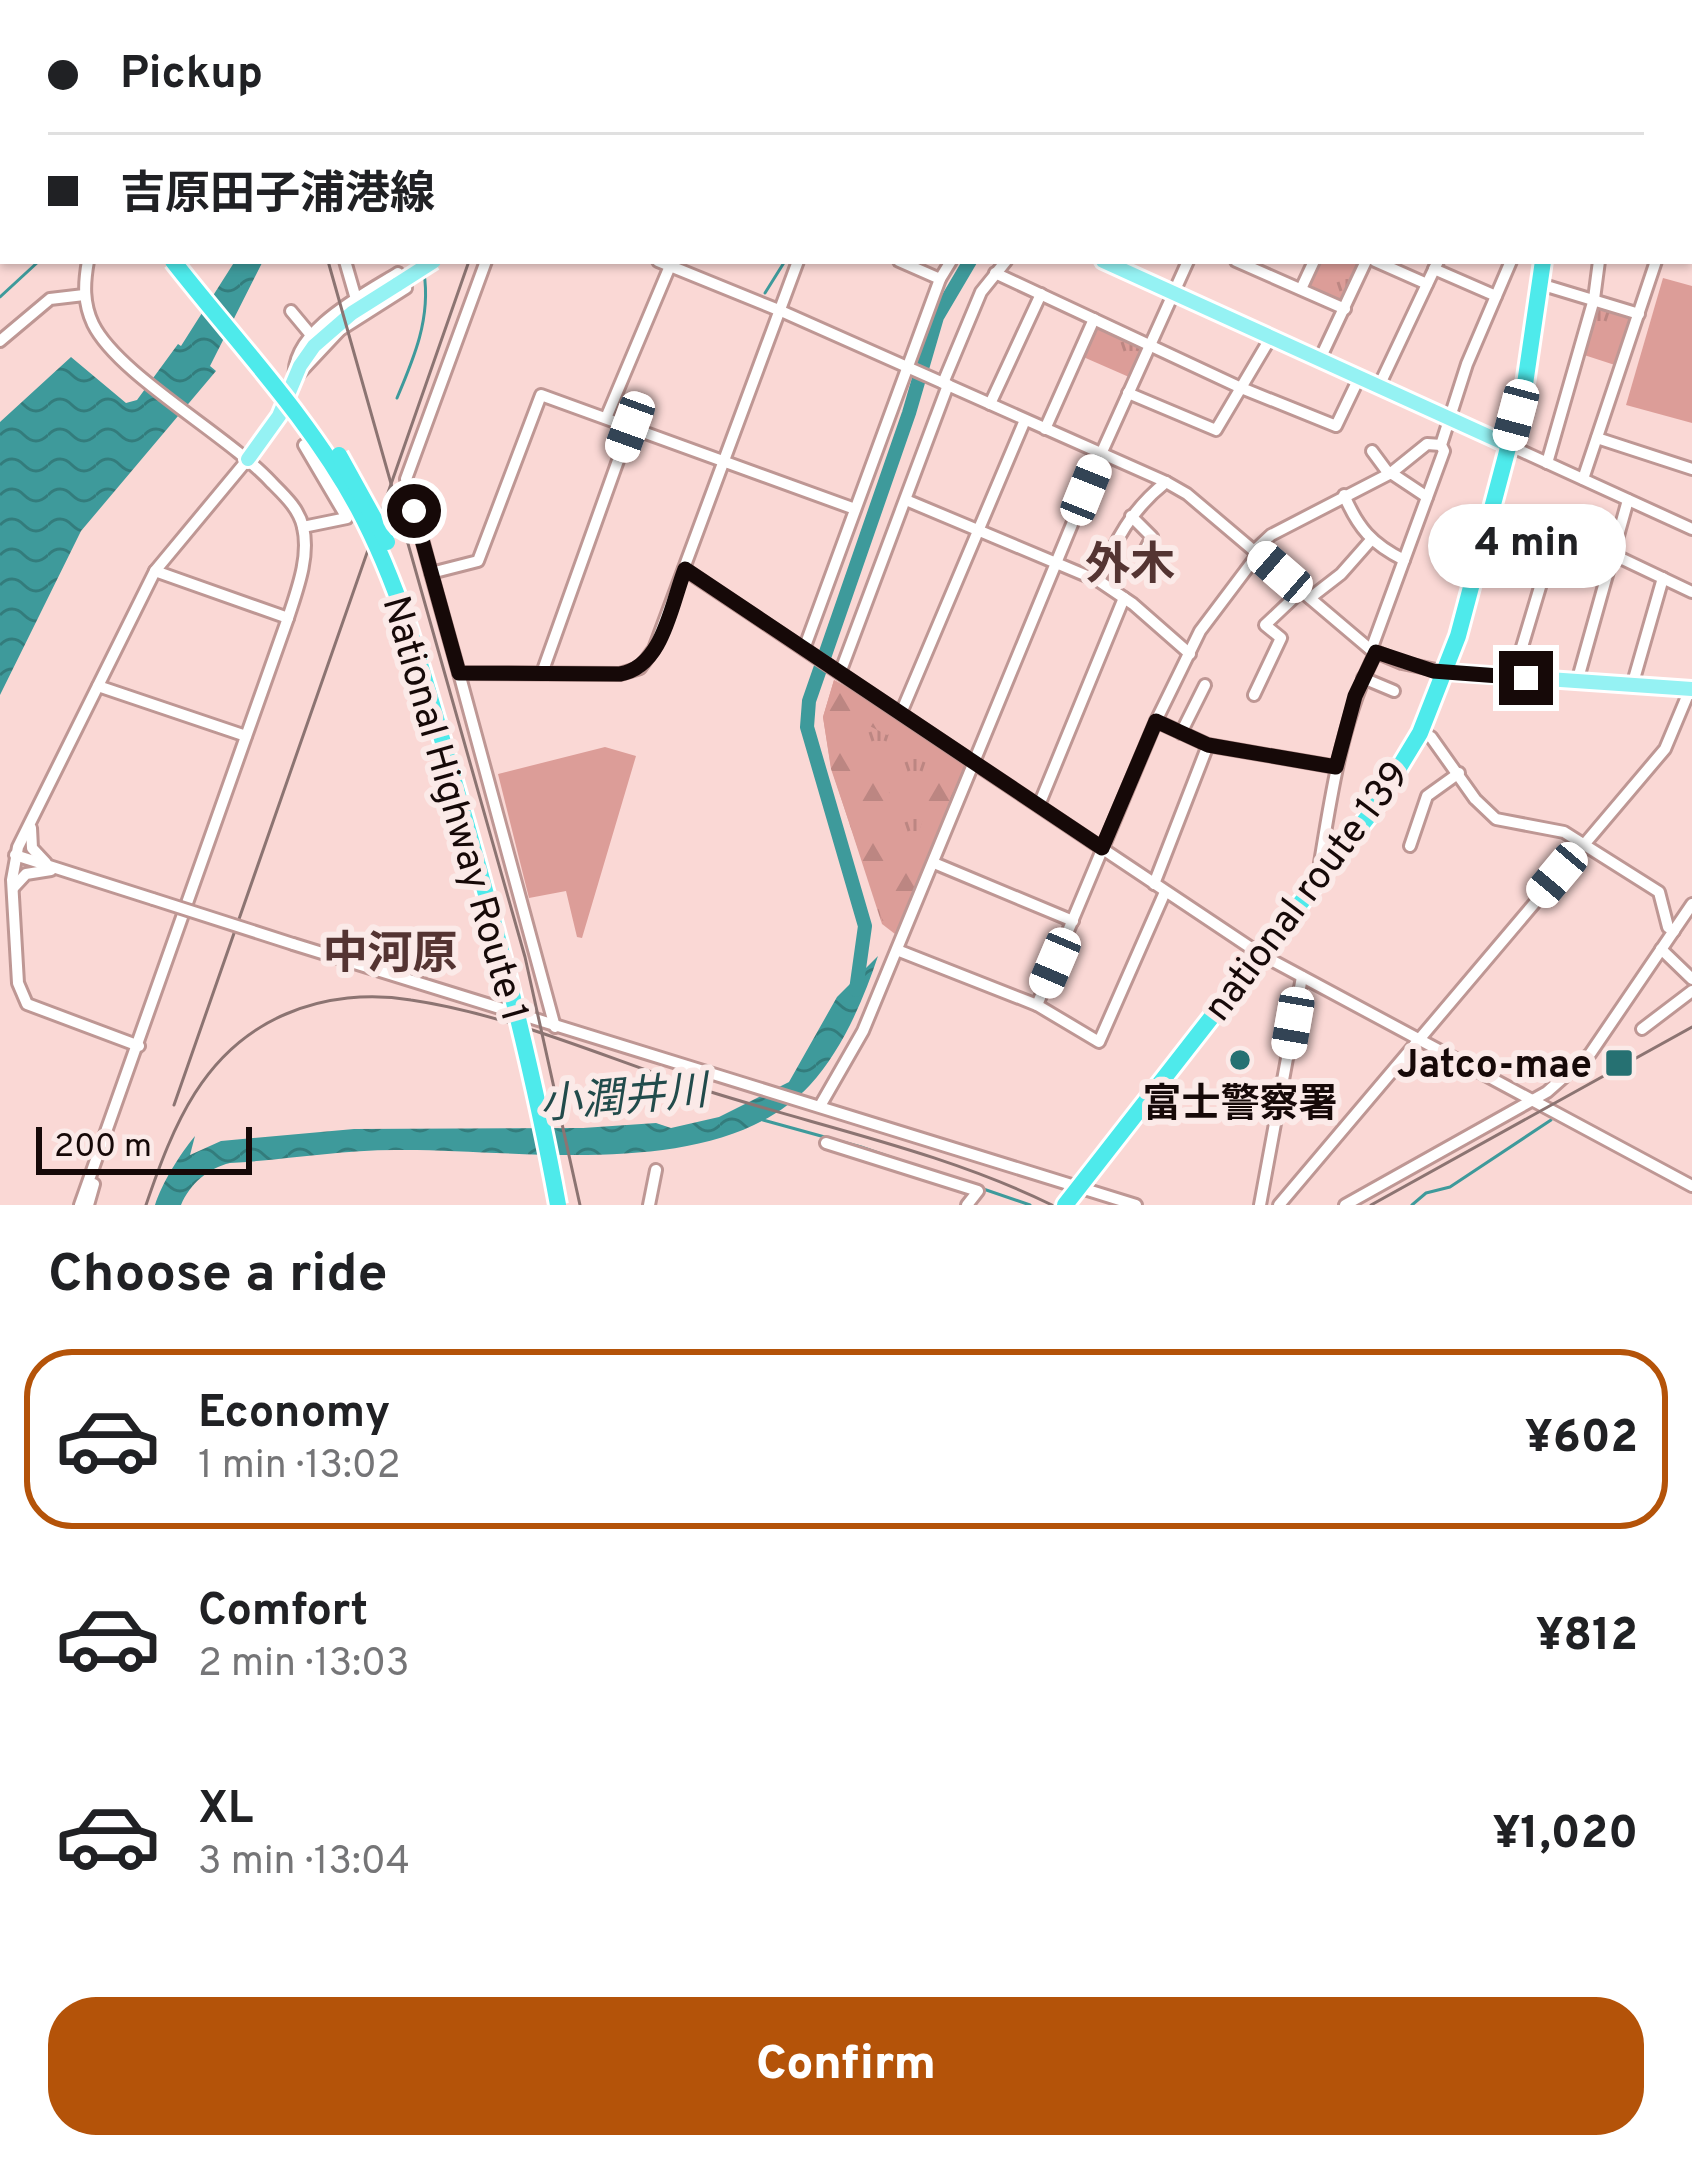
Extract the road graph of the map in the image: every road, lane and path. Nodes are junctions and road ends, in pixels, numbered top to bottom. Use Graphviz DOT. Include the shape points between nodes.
graph roads {
  1 [pos="88,264"];
  2 [pos="175,264"];
  3 [pos="188,264"];
  4 [pos="346,264"];
  5 [pos="429,264"];
  6 [pos="485,264"];
  7 [pos="664,264"];
  8 [pos="797,264"];
  9 [pos="906,264"];
  10 [pos="949,264"];
  11 [pos="1003,264"];
  12 [pos="1110,264"];
  13 [pos="1187,264"];
  14 [pos="1312,264"];
  15 [pos="1368,264"];
  16 [pos="1377,264"];
  17 [pos="1510,264"];
  18 [pos="1543,264"];
  19 [pos="1599,264"];
  20 [pos="1655,264"];
  21 [pos="1254,265"];
  22 [pos="1436,265"];
  23 [pos="994,272"];
  24 [pos="940,279"];
  25 [pos="1427,284"];
  26 [pos="1540,284"];
  27 [pos="1300,289"];
  28 [pos="1173,293"];
  29 [pos="1041,294"];
  30 [pos="84,295"];
  31 [pos="1496,296"];
  32 [pos="356,298"];
  33 [pos="1594,299"];
  34 [pos="1345,309"];
  35 [pos="291,311"];
  36 [pos="781,311"];
  37 [pos="1639,314"];
  38 [pos="1094,320"];
  39 [pos="311,335"];
  40 [pos="1271,337"];
  41 [pos="0,340"];
  42 [pos="1149,345"];
  43 [pos="1320,359"];
  44 [pos="908,367"];
  45 [pos="295,378"];
  46 [pos="1359,378"];
  47 [pos="945,384"];
  48 [pos="1379,386"];
  49 [pos="1239,387"];
  50 [pos="1128,393"];
  51 [pos="990,404"];
  52 [pos="606,418"];
  53 [pos="1450,419"];
  54 [pos="1025,420"];
  55 [pos="630,427"];
  56 [pos="1045,429"];
  57 [pos="1597,438"];
  58 [pos="304,445"];
  59 [pos="1508,445"];
  60 [pos="1441,446"];
  61 [pos="1372,451"];
  62 [pos="1101,454"];
  63 [pos="248,458"];
  64 [pos="724,462"];
  65 [pos="1547,463"];
  66 [pos="1692,469"];
  67 [pos="1390,473"];
  68 [pos="1583,479"];
  69 [pos="1166,482"];
  70 [pos="1344,495"];
  71 [pos="1427,497"];
  72 [pos="906,500"];
  73 [pos="1628,500"];
  74 [pos="855,509"];
  75 [pos="1131,516"];
  76 [pos="1490,517"];
  77 [pos="303,527"];
  78 [pos="979,529"];
  79 [pos="1692,530"];
  80 [pos="1555,537"];
  81 [pos="1371,540"];
  82 [pos="1257,552"];
  83 [pos="1143,554"];
  84 [pos="1612,554"];
  85 [pos="1404,560"];
  86 [pos="1055,563"];
  87 [pos="685,569"];
  88 [pos="155,572"];
  89 [pos="431,574"];
  90 [pos="1663,578"];
  91 [pos="1099,581"];
  92 [pos="1692,592"];
  93 [pos="1306,595"];
  94 [pos="1124,598"];
  95 [pos="288,618"];
  96 [pos="807,651"];
  97 [pos="1373,651"];
  98 [pos="1190,653"];
  99 [pos="838,672"];
  100 [pos="1446,672"];
  101 [pos="459,673"];
  102 [pos="542,673"];
  103 [pos="1514,677"];
  104 [pos="1363,678"];
  105 [pos="1576,682"];
  106 [pos="1204,685"];
  107 [pos="98,686"];
  108 [pos="1632,686"];
  109 [pos="1692,687"];
  110 [pos="1394,691"];
  111 [pos="1254,695"];
  112 [pos="901,713"];
  113 [pos="1156,721"];
  114 [pos="1181,733"];
  115 [pos="1420,734"];
  116 [pos="246,736"];
  117 [pos="1208,745"];
  118 [pos="974,762"];
  119 [pos="1336,767"];
  120 [pos="1459,773"];
  121 [pos="1039,805"];
  122 [pos="33,818"];
  123 [pos="1584,843"];
  124 [pos="1410,845"];
  125 [pos="1102,848"];
  126 [pos="15,855"];
  127 [pos="934,862"];
  128 [pos="60,870"];
  129 [pos="1323,875"];
  130 [pos="13,888"];
  131 [pos="1160,888"];
  132 [pos="1692,904"];
  133 [pos="1073,921"];
  134 [pos="1674,931"];
  135 [pos="1661,949"];
  136 [pos="897,950"];
  137 [pos="1260,954"];
  138 [pos="1302,977"];
  139 [pos="1692,979"];
  140 [pos="1692,991"];
  141 [pos="1037,1005"];
  142 [pos="554,1028"];
  143 [pos="1642,1028"];
  144 [pos="1418,1039"];
  145 [pos="139,1046"];
  146 [pos="1531,1100"];
  147 [pos="820,1106"];
  148 [pos="826,1143"];
  149 [pos="656,1170"];
  150 [pos="1692,1186"];
  151 [pos="1079,1188"];
  152 [pos="84,1205"];
  153 [pos="558,1205"];
  154 [pos="568,1205"];
  155 [pos="649,1205"];
  156 [pos="967,1205"];
  157 [pos="1065,1205"];
  158 [pos="1136,1205"];
  159 [pos="1260,1205"];
  160 [pos="1279,1205"];
  161 [pos="1345,1205"];
  1 -- 30 [label="street"];
  2 -- 153 [label="highway, National Highway Route 1, bridge" via="333,465 398,593 496,926"];
  3 -- 154 [label="highway, National Highway Route 1, bridge" via="320,426 399,569 506,928"];
  4 -- 32 [label="street"];
  5 -- 45 [label="main road, bridge" via="327,332"];
  6 -- 89 [label="street" via="406,479"];
  7 -- 36 [label="street"];
  7 -- 52 [label="street"];
  8 -- 36 [label="street"];
  9 -- 24 [label="street"];
  10 -- 24 [label="street"];
  11 -- 23 [label="street"];
  12 -- 28 [label="main road"];
  13 -- 28 [label="street"];
  14 -- 27 [label="street"];
  15 -- 34 [label="street"];
  16 -- 25 [label="street"];
  17 -- 31 [label="street"];
  18 -- 26 [label="highway, national route 139"];
  19 -- 33 [label="street"];
  20 -- 37 [label="street"];
  21 -- 27 [label="street"];
  22 -- 25 [label="street"];
  22 -- 31 [label="street"];
  23 -- 29 [label="street"];
  23 -- 47 [label="street"];
  24 -- 44 [label="street"];
  25 -- 48 [label="street"];
  26 -- 33 [label="street"];
  26 -- 59 [label="highway, national route 139"];
  27 -- 34 [label="street"];
  28 -- 40 [label="main road"];
  28 -- 42 [label="street"];
  29 -- 38 [label="street"];
  29 -- 51 [label="street"];
  30 -- 41 [label="street" via="50,299"];
  30 -- 63 [label="street" via="100,336"];
  31 -- 53 [label="street"];
  32 -- 39 [label="street"];
  32 -- 45 [label="street" via="398,273 406,288 332,336"];
  33 -- 37 [label="street"];
  33 -- 65 [label="street"];
  34 -- 43 [label="street"];
  35 -- 39 [label="street"];
  36 -- 44 [label="street"];
  36 -- 64 [label="street"];
  37 -- 57 [label="street"];
  38 -- 42 [label="street"];
  38 -- 56 [label="street"];
  39 -- 45 [label="street" via="295,359"];
  40 -- 43 [label="main road"];
  40 -- 49 [label="street"];
  42 -- 49 [label="street"];
  42 -- 50 [label="street"];
  43 -- 46 [label="main road"];
  44 -- 47 [label="street"];
  44 -- 74 [label="street"];
  45 -- 63 [label="main road"];
  46 -- 48 [label="main road"];
  46 -- 49 [label="street" via="1336,426"];
  47 -- 51 [label="street"];
  47 -- 72 [label="street"];
  48 -- 53 [label="main road"];
  49 -- 50 [label="street" via="1216,430"];
  50 -- 62 [label="street"];
  51 -- 54 [label="street"];
  52 -- 55 [label="street"];
  52 -- 89 [label="street" via="546,395 537,399 478,562"];
  53 -- 59 [label="main road"];
  53 -- 60 [label="street"];
  54 -- 56 [label="street"];
  54 -- 78 [label="street"];
  55 -- 64 [label="street"];
  55 -- 102 [label="street"];
  56 -- 62 [label="street"];
  57 -- 66 [label="street"];
  57 -- 68 [label="street"];
  58 -- 77 [label="street" via="347,518"];
  59 -- 65 [label="street"];
  59 -- 76 [label="highway, national route 139"];
  60 -- 67 [label="street" via="1427,444"];
  60 -- 71 [label="street"];
  61 -- 67 [label="street"];
  62 -- 69 [label="street"];
  62 -- 86 [label="street"];
  63 -- 77 [label="street" via="295,507"];
  63 -- 88 [label="street"];
  64 -- 74 [label="street"];
  64 -- 87 [label="street"];
  65 -- 68 [label="street"];
  67 -- 70 [label="street"];
  67 -- 71 [label="street"];
  68 -- 73 [label="street"];
  69 -- 75 [label="street"];
  69 -- 82 [label="street"];
  70 -- 81 [label="street"];
  70 -- 82 [label="street" via="1270,535"];
  71 -- 85 [label="street"];
  72 -- 78 [label="street"];
  72 -- 99 [label="street"];
  73 -- 79 [label="street"];
  73 -- 84 [label="street"];
  74 -- 96 [label="street"];
  75 -- 83 [label="street" via="1152,537"];
  75 -- 91 [label="street"];
  76 -- 80 [label="street"];
  76 -- 100 [label="highway, national route 139"];
  77 -- 95 [label="street"];
  78 -- 86 [label="street"];
  78 -- 112 [label="street"];
  80 -- 84 [label="street"];
  80 -- 103 [label="street"];
  81 -- 85 [label="street"];
  81 -- 93 [label="street" via="1341,574"];
  82 -- 93 [label="street"];
  82 -- 98 [label="street"];
  84 -- 90 [label="street"];
  84 -- 105 [label="street"];
  85 -- 97 [label="street"];
  86 -- 91 [label="street"];
  86 -- 118 [label="street"];
  87 -- 96 [label="street"];
  87 -- 102 [label="street" via="640,668"];
  88 -- 95 [label="street"];
  88 -- 107 [label="street"];
  89 -- 101 [label="street"];
  90 -- 92 [label="street"];
  90 -- 108 [label="street"];
  91 -- 94 [label="street"];
  93 -- 97 [label="street"];
  93 -- 111 [label="street" via="1265,625 1281,638"];
  94 -- 98 [label="street"];
  94 -- 121 [label="street"];
  95 -- 116 [label="street"];
  96 -- 99 [label="street"];
  97 -- 100 [label="street"];
  97 -- 104 [label="street"];
  98 -- 113 [label="street"];
  99 -- 112 [label="street"];
  100 -- 103 [label="main road"];
  100 -- 115 [label="highway, national route 139"];
  101 -- 102 [label="street"];
  101 -- 142 [label="street"];
  103 -- 105 [label="main road"];
  104 -- 110 [label="street"];
  104 -- 119 [label="street"];
  105 -- 108 [label="main road"];
  106 -- 114 [label="street"];
  107 -- 116 [label="street"];
  107 -- 122 [label="street"];
  108 -- 109 [label="main road"];
  109 -- 123 [label="street" via="1664,749"];
  112 -- 118 [label="street"];
  113 -- 114 [label="street"];
  113 -- 125 [label="street"];
  114 -- 117 [label="street"];
  115 -- 120 [label="street"];
  115 -- 129 [label="highway, national route 139"];
  116 -- 145 [label="street"];
  117 -- 119 [label="street"];
  117 -- 131 [label="street"];
  118 -- 121 [label="street"];
  118 -- 127 [label="street"];
  119 -- 129 [label="street"];
  120 -- 123 [label="street" via="1496,819"];
  120 -- 124 [label="street" via="1427,796"];
  121 -- 125 [label="street"];
  122 -- 126 [label="street"];
  122 -- 128 [label="street" via="32,848"];
  123 -- 134 [label="street" via="1659,892"];
  123 -- 144 [label="street"];
  125 -- 131 [label="street"];
  125 -- 133 [label="street"];
  126 -- 128 [label="street"];
  126 -- 130 [label="street"];
  127 -- 133 [label="street"];
  127 -- 136 [label="street"];
  128 -- 130 [label="street" via="33,871"];
  128 -- 142 [label="street, bridge"];
  129 -- 137 [label="highway, national route 139"];
  130 -- 145 [label="street" via="22,999"];
  131 -- 137 [label="street"];
  131 -- 141 [label="street" via="1102,1040"];
  132 -- 134 [label="street"];
  133 -- 141 [label="street"];
  134 -- 135 [label="street"];
  135 -- 139 [label="street"];
  135 -- 146 [label="street" via="1590,1054"];
  136 -- 141 [label="street"];
  136 -- 147 [label="street"];
  137 -- 138 [label="street"];
  137 -- 151 [label="highway, national route 139"];
  138 -- 144 [label="street"];
  138 -- 159 [label="street"];
  140 -- 143 [label="street"];
  142 -- 147 [label="street"];
  144 -- 146 [label="street"];
  144 -- 160 [label="street"];
  145 -- 152 [label="street"];
  146 -- 150 [label="street"];
  146 -- 161 [label="street"];
  147 -- 151 [label="street"];
  148 -- 156 [label="street" via="978,1191"];
  149 -- 155 [label="street"];
  151 -- 157 [label="highway, national route 139"];
  151 -- 158 [label="street"];
}
